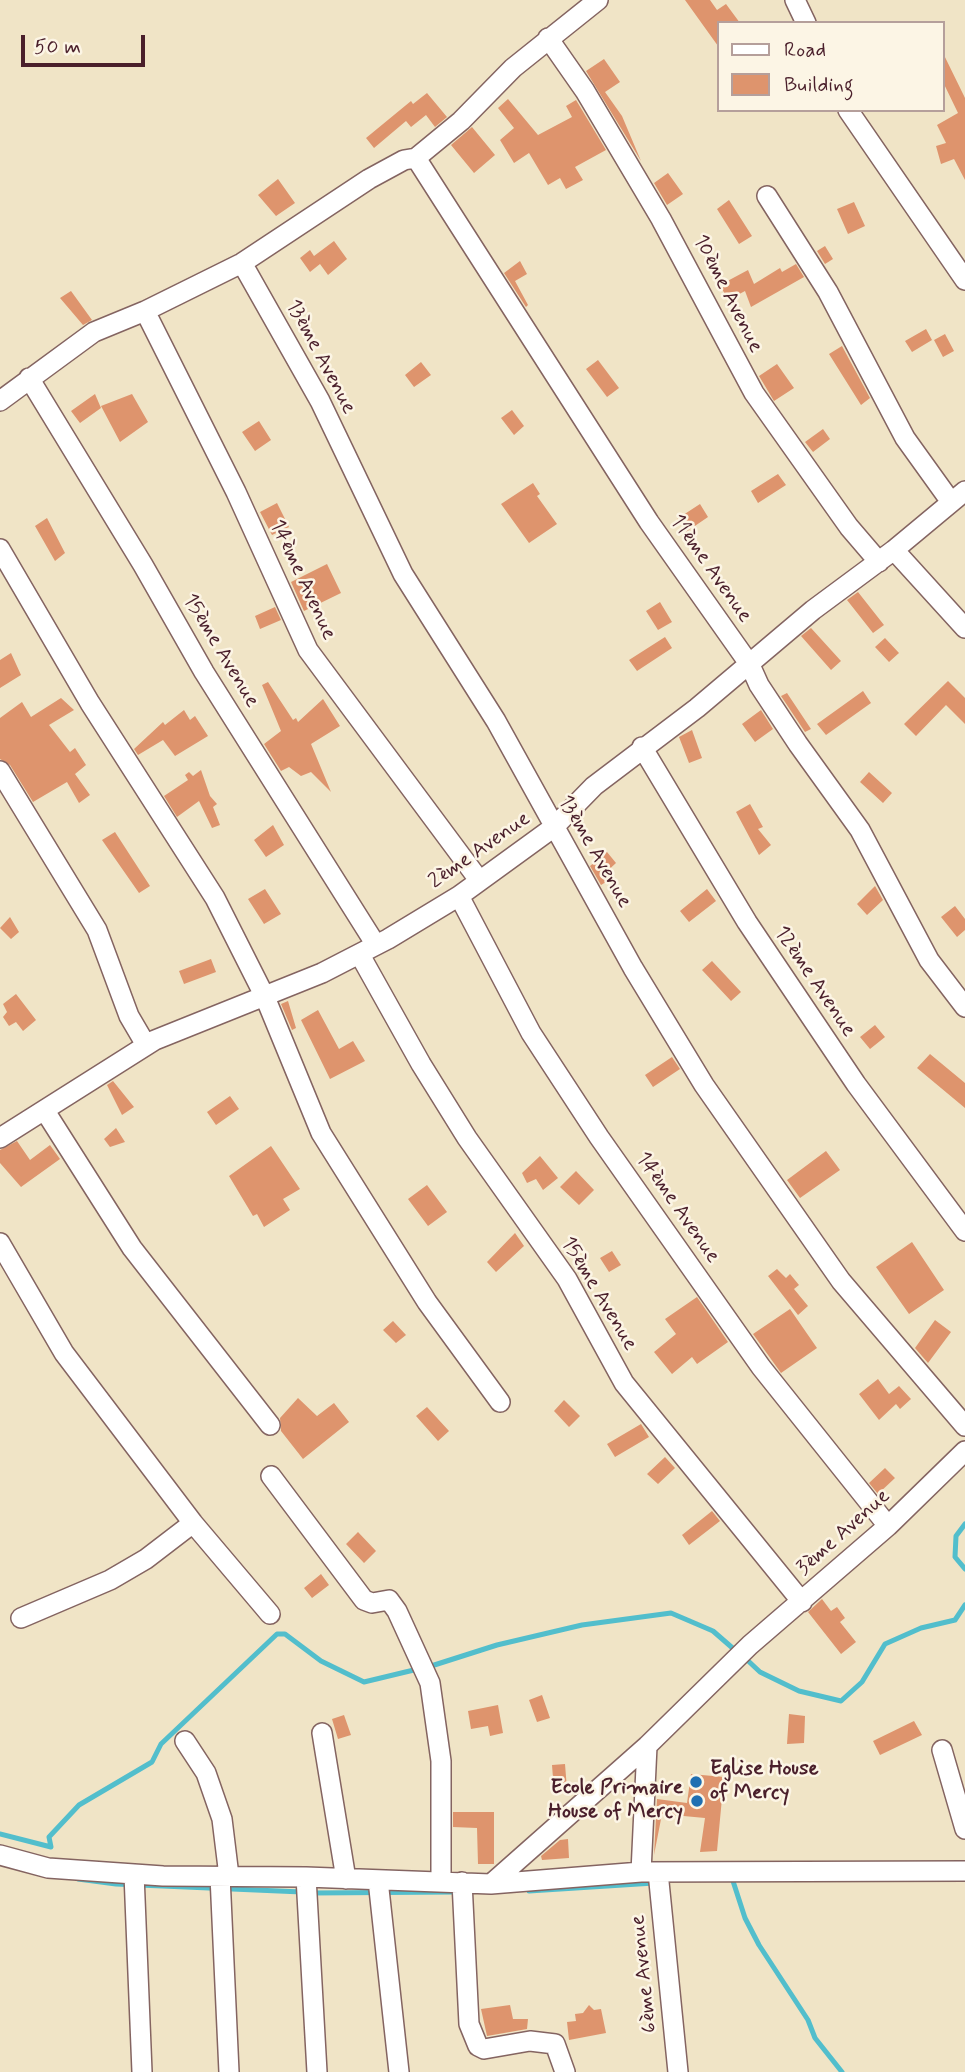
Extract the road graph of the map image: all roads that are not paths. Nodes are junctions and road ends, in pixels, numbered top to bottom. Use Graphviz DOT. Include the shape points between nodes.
graph roads {
  1 [pos="598,0"];
  2 [pos="796,0"];
  3 [pos="805,21"];
  4 [pos="548,38"];
  5 [pos="849,112"];
  6 [pos="416,158"];
  7 [pos="766,196"];
  8 [pos="242,263"];
  9 [pos="965,280"];
  10 [pos="145,311"];
  11 [pos="29,378"];
  12 [pos="0,401"];
  13 [pos="958,496"];
  14 [pos="0,549"];
  15 [pos="886,556"];
  16 [pos="965,628"];
  17 [pos="750,665"];
  18 [pos="642,747"];
  19 [pos="0,771"];
  20 [pos="554,827"];
  21 [pos="479,880"];
  22 [pos="459,896"];
  23 [pos="368,950"];
  24 [pos="265,997"];
  25 [pos="965,1007"];
  26 [pos="146,1045"];
  27 [pos="45,1111"];
  28 [pos="0,1138"];
  29 [pos="965,1231"];
  30 [pos="0,1243"];
  31 [pos="500,1402"];
  32 [pos="270,1426"];
  33 [pos="965,1426"];
  34 [pos="965,1451"];
  35 [pos="271,1476"];
  36 [pos="193,1523"];
  37 [pos="888,1526"];
  38 [pos="802,1602"];
  39 [pos="270,1614"];
  40 [pos="21,1618"];
  41 [pos="322,1733"];
  42 [pos="185,1741"];
  43 [pos="647,1746"];
  44 [pos="942,1751"];
  45 [pos="965,1829"];
  46 [pos="0,1855"];
  47 [pos="965,1871"];
  48 [pos="649,1872"];
  49 [pos="134,1874"];
  50 [pos="225,1876"];
  51 [pos="306,1877"];
  52 [pos="346,1879"];
  53 [pos="378,1880"];
  54 [pos="441,1882"];
  55 [pos="462,1882"];
  56 [pos="491,1884"];
  57 [pos="142,2072"];
  58 [pos="229,2072"];
  59 [pos="317,2072"];
  60 [pos="399,2072"];
  61 [pos="565,2072"];
  62 [pos="678,2072"];
  1 -- 4 [label="street"];
  2 -- 3 [label="street"];
  4 -- 6 [label="street"];
  4 -- 15 [label="street, 10ème Avenue" via="687,263 754,393 849,527"];
  5 -- 9 [label="street"];
  6 -- 8 [label="street" via="369,179"];
  6 -- 17 [label="street, 11ème Avenue" via="575,410"];
  7 -- 13 [label="street" via="828,292 900,430"];
  8 -- 10 [label="street"];
  8 -- 20 [label="street, 13ème Avenue" via="320,401 403,574 496,721"];
  10 -- 11 [label="street" via="94,331"];
  10 -- 21 [label="street, 14ème Avenue" via="236,492 308,650"];
  11 -- 12 [label="street"];
  11 -- 23 [label="street, 15ème Avenue"];
  13 -- 15 [label="street, 2ème Avenue"];
  14 -- 24 [label="street" via="90,704 192,858"];
  15 -- 16 [label="street, 10ème Avenue"];
  15 -- 17 [label="street, 2ème Avenue" via="813,610"];
  17 -- 18 [label="street, 2ème Avenue"];
  17 -- 25 [label="street, 11ème Avenue" via="790,732 860,830 923,949"];
  18 -- 20 [label="street, 2ème Avenue"];
  18 -- 29 [label="street, 12ème Avenue" via="747,922 856,1084"];
  19 -- 26 [label="street" via="97,930 129,1016"];
  20 -- 21 [label="street, 2ème Avenue"];
  20 -- 33 [label="street, 13ème Avenue" via="704,1085 841,1281"];
  21 -- 22 [label="street, 2ème Avenue"];
  22 -- 23 [label="street, 2ème Avenue"];
  22 -- 37 [label="street, 14ème Avenue" via="531,1033 600,1137 761,1367"];
  23 -- 24 [label="street, 2ème Avenue"];
  23 -- 38 [label="street, 15ème Avenue" via="421,1064 467,1138 567,1279 624,1382"];
  24 -- 26 [label="street, 2ème Avenue"];
  24 -- 31 [label="street" via="321,1133 427,1302"];
  26 -- 27 [label="street, 2ème Avenue"];
  27 -- 28 [label="street, 2ème Avenue"];
  27 -- 32 [label="street" via="132,1248"];
  30 -- 36 [label="street" via="64,1353"];
  34 -- 37 [label="street, 3ème Avenue"];
  35 -- 54 [label="street" via="364,1600 389,1600 430,1683 441,1761"];
  36 -- 39 [label="street"];
  36 -- 40 [label="street" via="110,1580"];
  37 -- 38 [label="street, 3ème Avenue"];
  38 -- 43 [label="street, 3ème Avenue" via="750,1645"];
  41 -- 52 [label="street"];
  42 -- 50 [label="street" via="206,1773 222,1819"];
  43 -- 48 [label="street, 6ème Avenue"];
  43 -- 56 [label="street, 3ème Avenue"];
  44 -- 45 [label="street"];
  46 -- 49 [label="street" via="48,1868"];
  47 -- 48 [label="street"];
  48 -- 56 [label="street"];
  48 -- 62 [label="street, 6ème Avenue"];
  49 -- 50 [label="street"];
  49 -- 57 [label="street"];
  50 -- 51 [label="street"];
  50 -- 58 [label="street"];
  51 -- 52 [label="street"];
  51 -- 59 [label="street"];
  52 -- 53 [label="street"];
  53 -- 54 [label="street"];
  53 -- 60 [label="street"];
  54 -- 55 [label="street"];
  55 -- 56 [label="street"];
  55 -- 61 [label="street" via="469,2024 478,2046 484,2049 530,2041 555,2044"];
}
